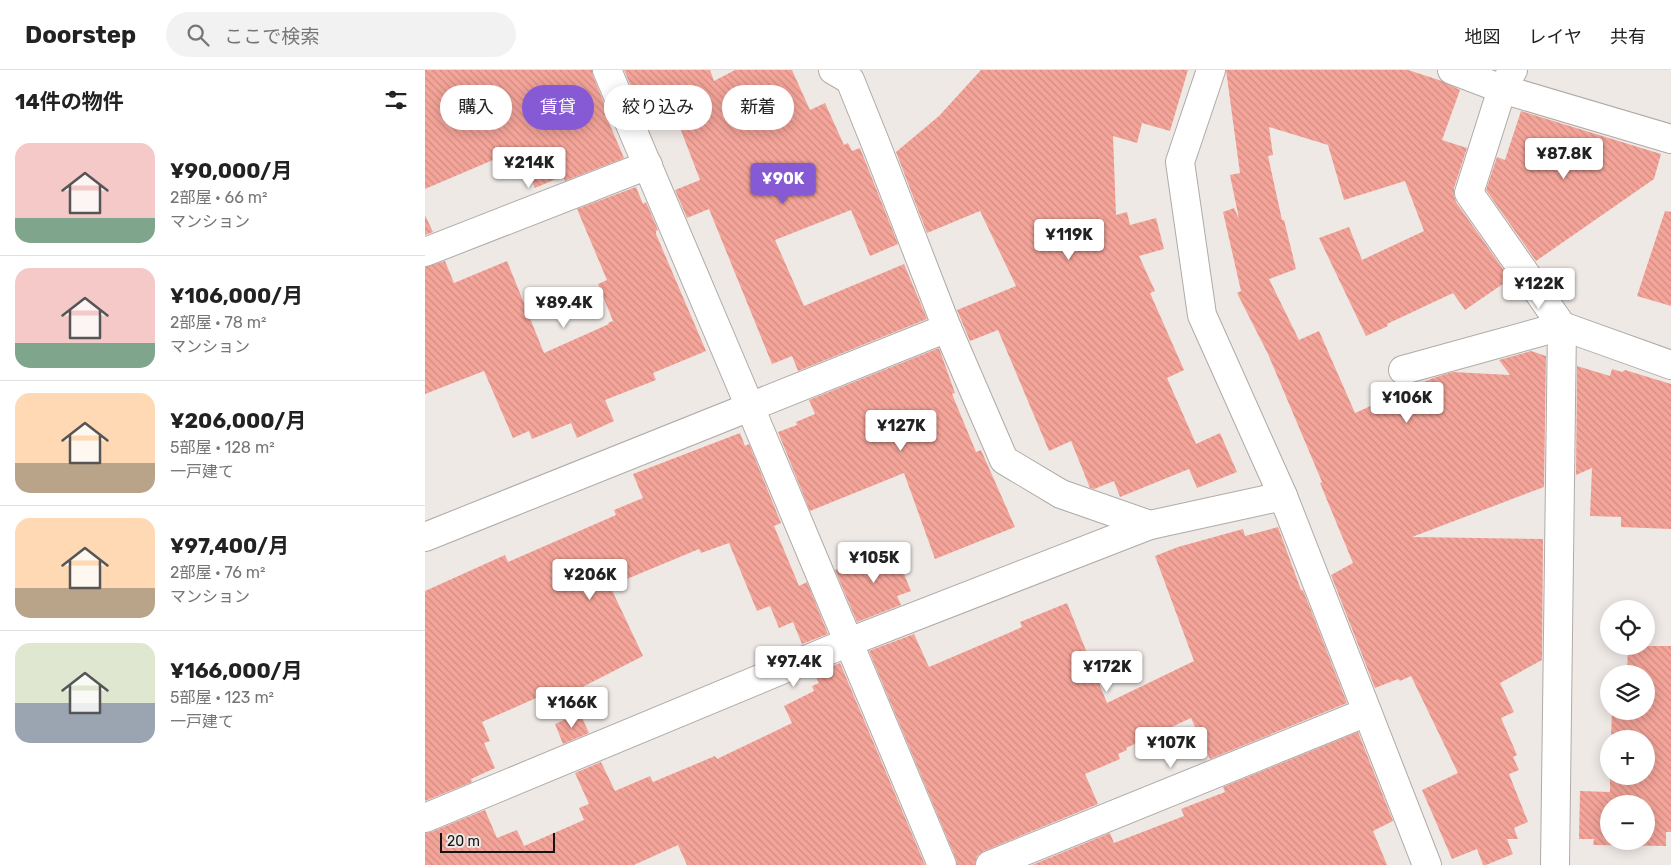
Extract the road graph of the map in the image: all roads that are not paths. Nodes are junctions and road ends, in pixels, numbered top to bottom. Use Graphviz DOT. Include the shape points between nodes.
graph roads {
  1 [pos="607,70"];
  2 [pos="1211,70"];
  3 [pos="1452,70"];
  4 [pos="849,74"];
  5 [pos="1508,79"];
  6 [pos="1671,139"];
  7 [pos="648,165"];
  8 [pos="425,252"];
  9 [pos="1562,326"];
  10 [pos="947,328"];
  11 [pos="1671,365"];
  12 [pos="1403,370"];
  13 [pos="751,407"];
  14 [pos="1283,496"];
  15 [pos="1150,525"];
  16 [pos="425,537"];
  17 [pos="849,642"];
  18 [pos="1367,712"];
  19 [pos="425,818"];
  20 [pos="942,865"];
  21 [pos="990,865"];
  22 [pos="1427,865"];
  23 [pos="1555,865"];
  1 -- 7 [label="street"];
  2 -- 14 [label="street" via="1180,162 1202,315"];
  3 -- 5 [label="street"];
  4 -- 10 [label="street"];
  5 -- 6 [label="street"];
  5 -- 9 [label="street" via="1469,194"];
  7 -- 8 [label="street"];
  7 -- 13 [label="street"];
  9 -- 11 [label="street"];
  9 -- 12 [label="street"];
  9 -- 23 [label="street"];
  10 -- 13 [label="street"];
  10 -- 15 [label="street" via="1004,460 1061,494"];
  13 -- 16 [label="street"];
  13 -- 17 [label="street"];
  14 -- 15 [label="street"];
  14 -- 18 [label="street"];
  15 -- 17 [label="street"];
  17 -- 19 [label="street"];
  17 -- 20 [label="street"];
  18 -- 21 [label="street"];
  18 -- 22 [label="street"];
}
